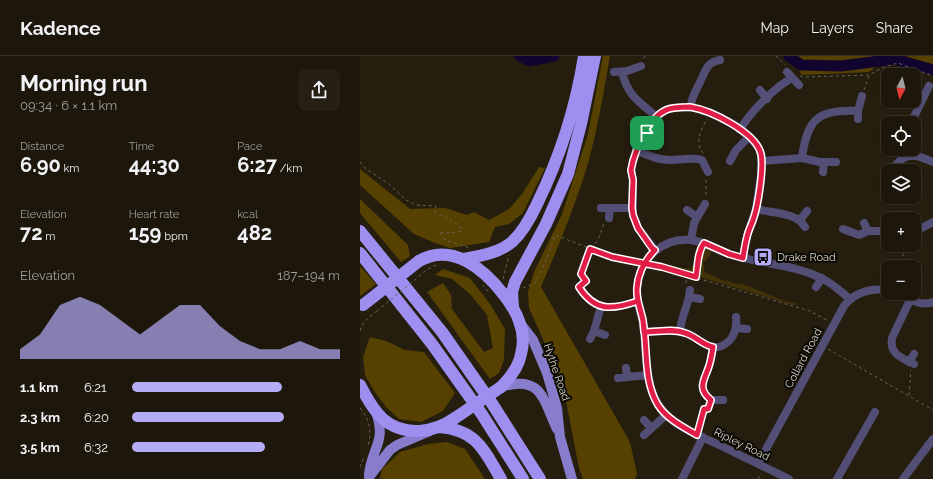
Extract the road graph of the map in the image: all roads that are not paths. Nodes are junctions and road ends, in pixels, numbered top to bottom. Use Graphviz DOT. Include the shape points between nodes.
graph roads {
  1 [pos="584,56"];
  2 [pos="595,56"];
  3 [pos="720,61"];
  4 [pos="641,66"];
  5 [pos="799,85"];
  6 [pos="760,90"];
  7 [pos="929,92"];
  8 [pos="862,96"];
  9 [pos="767,99"];
  10 [pos="691,107"];
  11 [pos="656,116"];
  12 [pos="914,116"];
  13 [pos="740,130"];
  14 [pos="749,137"];
  15 [pos="636,150"];
  16 [pos="904,156"];
  17 [pos="918,156"];
  18 [pos="802,158"];
  19 [pos="730,161"];
  20 [pos="761,161"];
  21 [pos="824,162"];
  22 [pos="836,162"];
  23 [pos="933,162"];
  24 [pos="896,164"];
  25 [pos="708,172"];
  26 [pos="823,172"];
  27 [pos="704,204"];
  28 [pos="632,208"];
  29 [pos="756,209"];
  30 [pos="687,210"];
  31 [pos="807,211"];
  32 [pos="607,212"];
  33 [pos="697,216"];
  34 [pos="800,220"];
  35 [pos="933,222"];
  36 [pos="805,227"];
  37 [pos="921,228"];
  38 [pos="844,229"];
  39 [pos="881,230"];
  40 [pos="360,231"];
  41 [pos="691,240"];
  42 [pos="655,250"];
  43 [pos="360,253"];
  44 [pos="743,258"];
  45 [pos="464,259"];
  46 [pos="822,278"];
  47 [pos="586,281"];
  48 [pos="816,287"];
  49 [pos="881,290"];
  50 [pos="850,299"];
  51 [pos="700,300"];
  52 [pos="910,300"];
  53 [pos="638,301"];
  54 [pos="933,302"];
  55 [pos="601,306"];
  56 [pos="513,307"];
  57 [pos="362,308"];
  58 [pos="736,317"];
  59 [pos="519,321"];
  60 [pos="737,328"];
  61 [pos="746,329"];
  62 [pos="594,331"];
  63 [pos="680,331"];
  64 [pos="644,332"];
  65 [pos="605,335"];
  66 [pos="590,339"];
  67 [pos="713,347"];
  68 [pos="914,354"];
  69 [pos="648,375"];
  70 [pos="618,378"];
  71 [pos="501,387"];
  72 [pos="362,391"];
  73 [pos="711,400"];
  74 [pos="723,400"];
  75 [pos="708,409"];
  76 [pos="376,411"];
  77 [pos="875,412"];
  78 [pos="666,415"];
  79 [pos="644,420"];
  80 [pos="652,428"];
  81 [pos="436,429"];
  82 [pos="644,435"];
  83 [pos="560,436"];
  84 [pos="700,436"];
  85 [pos="933,439"];
  86 [pos="758,464"];
  87 [pos="369,478"];
  88 [pos="906,478"];
  89 [pos="501,479"];
  90 [pos="523,479"];
  91 [pos="540,479"];
  92 [pos="572,479"];
  93 [pos="682,479"];
  94 [pos="789,479"];
  95 [pos="837,479"];
  1 -- 45 [label="highway" via="560,153 530,218 512,242 495,252"];
  2 -- 56 [label="highway" via="568,174 546,224 515,282 512,292"];
  3 -- 10 [label="street" via="711,63 705,69 693,95"];
  4 -- 11 [label="street" via="618,72 632,95"];
  5 -- 9 [label="street" via="791,72"];
  6 -- 9 [label="street"];
  7 -- 12 [label="street"];
  8 -- 18 [label="street" via="858,115 833,111 816,120 806,135"];
  9 -- 13 [label="street" via="753,111"];
  10 -- 11 [label="street" via="667,109"];
  10 -- 13 [label="street" via="711,113"];
  11 -- 15 [label="street"];
  13 -- 14 [label="street"];
  14 -- 19 [label="street" via="736,150"];
  14 -- 20 [label="street" via="758,147"];
  15 -- 25 [label="street" via="665,160 704,156"];
  15 -- 28 [label="street" via="631,170"];
  16 -- 24 [label="street"];
  17 -- 23 [label="street"];
  18 -- 20 [label="street"];
  18 -- 21 [label="street"];
  20 -- 29 [label="street"];
  21 -- 22 [label="street"];
  21 -- 26 [label="street"];
  27 -- 33 [label="street"];
  28 -- 32 [label="street"];
  28 -- 42 [label="street" via="638,228"];
  29 -- 34 [label="street"];
  29 -- 44 [label="street"];
  30 -- 33 [label="street"];
  31 -- 34 [label="street"];
  33 -- 41 [label="street"];
  34 -- 36 [label="street"];
  35 -- 37 [label="street"];
  38 -- 39 [label="street" via="859,235 866,227"];
  40 -- 91 [label="highway" via="442,332"];
  41 -- 42 [label="street" via="676,241"];
  41 -- 44 [label="street"];
  42 -- 53 [label="street, Ripley Road" via="644,264 638,282"];
  43 -- 90 [label="highway" via="432,344 481,413"];
  44 -- 46 [label="street" via="793,268"];
  45 -- 56 [label="highway" via="500,283"];
  45 -- 57 [label="highway, bridge" via="453,255 431,256 424,265"];
  46 -- 48 [label="street"];
  46 -- 50 [label="street"];
  47 -- 55 [label="street" via="579,287 584,296"];
  49 -- 50 [label="street" via="870,290"];
  50 -- 86 [label="street, Collard Road" via="822,345"];
  51 -- 63 [label="street" via="690,294"];
  52 -- 54 [label="street" via="926,304"];
  52 -- 68 [label="street" via="892,338 891,347 896,355 911,363"];
  53 -- 55 [label="street" via="618,307"];
  53 -- 64 [label="street, Ripley Road"];
  55 -- 62 [label="street"];
  56 -- 59 [label="highway"];
  58 -- 60 [label="street"];
  59 -- 71 [label="highway" via="522,331 522,354 516,368"];
  59 -- 83 [label="main road, Hythe Road" via="533,340 547,373 558,408"];
  60 -- 61 [label="street"];
  60 -- 67 [label="street" via="726,343"];
  62 -- 65 [label="street"];
  62 -- 66 [label="street"];
  63 -- 64 [label="street"];
  63 -- 67 [label="street"];
  64 -- 69 [label="street, Ripley Road"];
  67 -- 73 [label="street" via="702,385"];
  69 -- 70 [label="street" via="627,373"];
  69 -- 78 [label="street, Ripley Road" via="655,398"];
  71 -- 81 [label="highway, bridge"];
  71 -- 83 [label="main road, Hythe Road" via="517,384 536,388 545,400"];
  72 -- 76 [label="highway"];
  73 -- 74 [label="street"];
  73 -- 75 [label="street"];
  76 -- 81 [label="highway" via="383,419 406,430"];
  76 -- 87 [label="main road" via="380,439 370,465"];
  77 -- 95 [label="street"];
  78 -- 80 [label="street"];
  78 -- 84 [label="street, Ripley Road"];
  79 -- 80 [label="street"];
  80 -- 82 [label="street"];
  81 -- 87 [label="main road" via="390,450"];
  81 -- 89 [label="highway" via="458,430 477,441"];
  83 -- 92 [label="main road, Hythe Road"];
  84 -- 86 [label="street, Ripley Road"];
  84 -- 93 [label="street"];
  85 -- 88 [label="street"];
  86 -- 94 [label="street, Ripley Road"];
}
